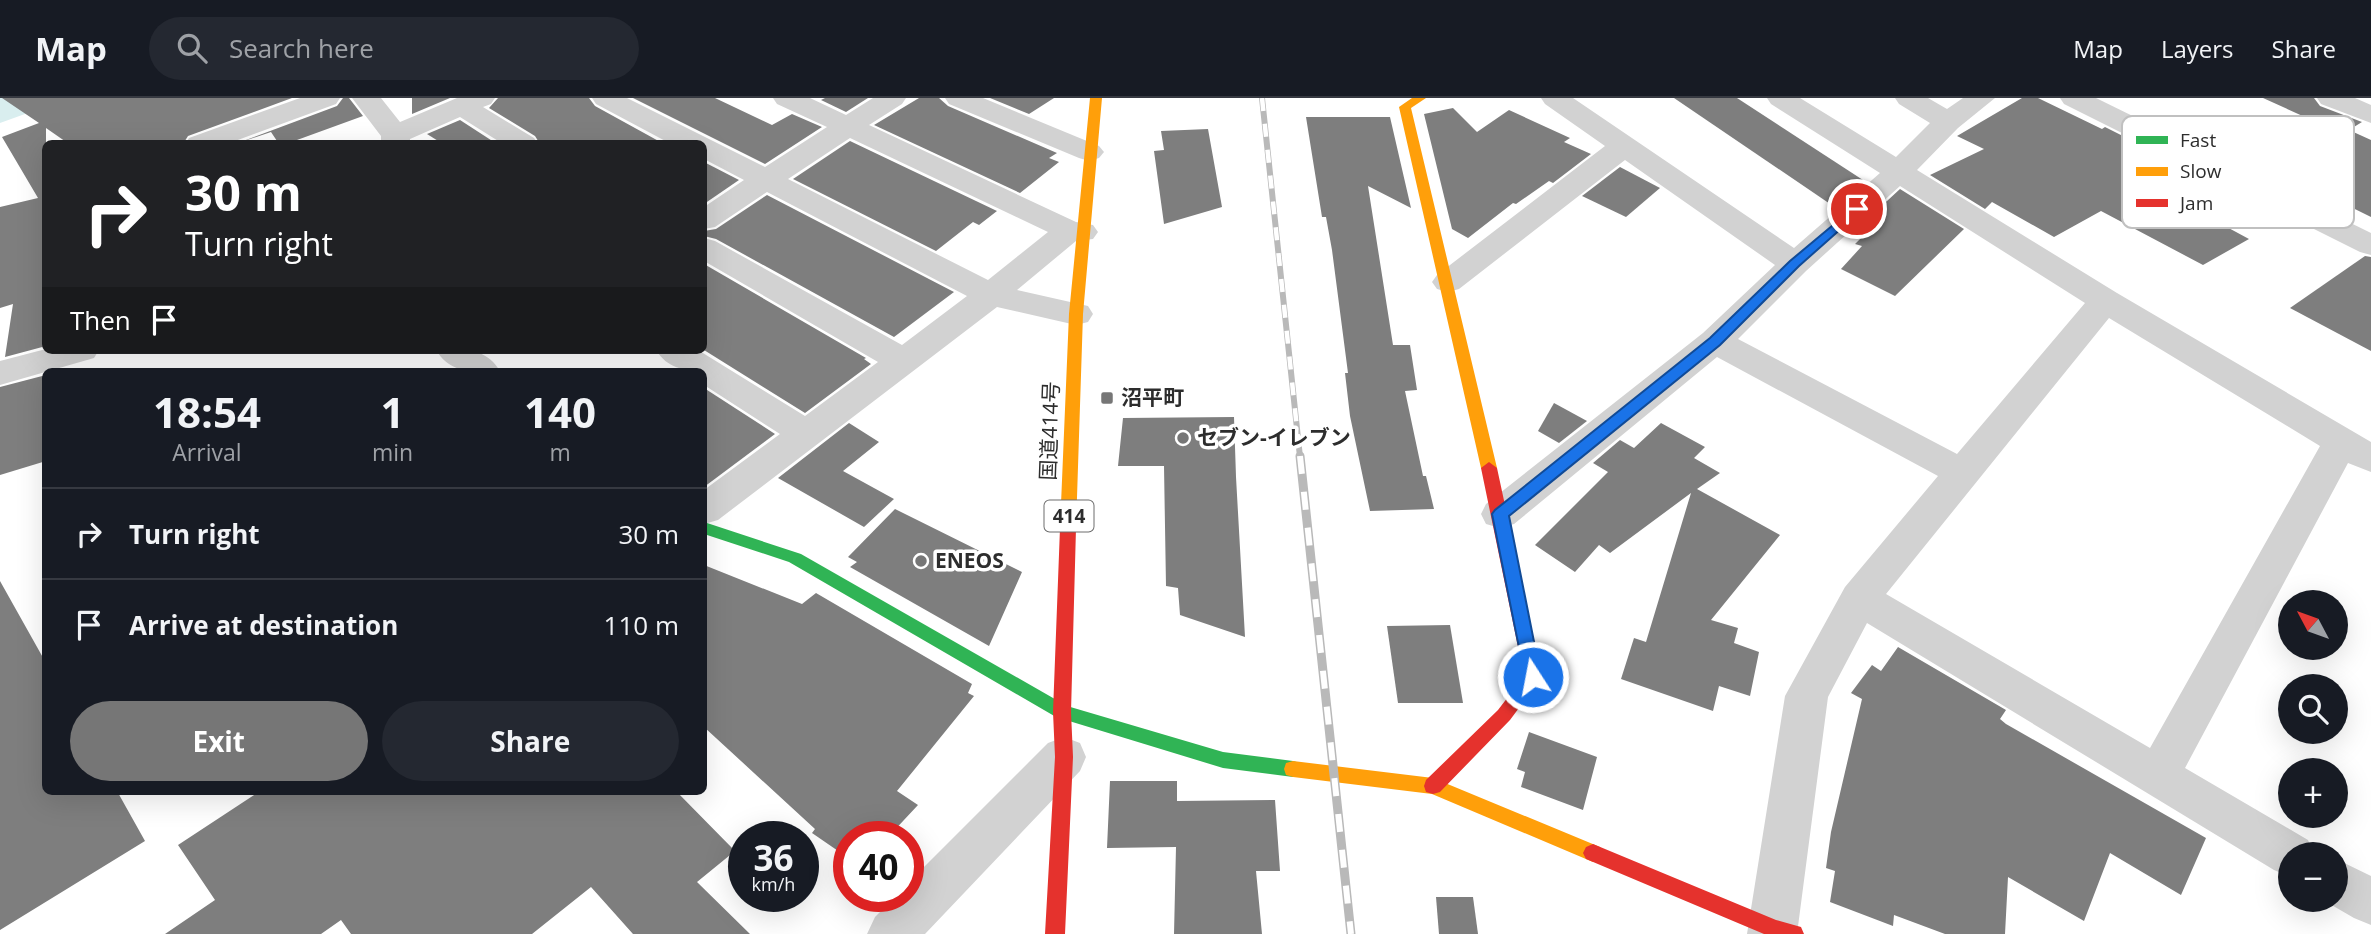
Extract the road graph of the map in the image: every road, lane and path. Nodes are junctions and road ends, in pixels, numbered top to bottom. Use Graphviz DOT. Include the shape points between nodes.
graph roads {
  1 [pos="326,98"];
  2 [pos="366,98"];
  3 [pos="607,98"];
  4 [pos="787,98"];
  5 [pos="892,98"];
  6 [pos="959,98"];
  7 [pos="1096,98"];
  8 [pos="1420,98"];
  9 [pos="1555,98"];
  10 [pos="1781,98"];
  11 [pos="1909,98"];
  12 [pos="1981,98"];
  13 [pos="2074,98"];
  14 [pos="2331,98"];
  15 [pos="472,103"];
  16 [pos="2371,115"];
  17 [pos="1948,122"];
  18 [pos="2122,122"];
  19 [pos="847,126"];
  20 [pos="396,139"];
  21 [pos="210,140"];
  22 [pos="519,140"];
  23 [pos="686,140"];
  24 [pos="1624,146"];
  25 [pos="707,150"];
  26 [pos="1089,152"];
  27 [pos="1898,172"];
  28 [pos="764,180"];
  29 [pos="707,218"];
  30 [pos="2337,228"];
  31 [pos="1076,231"];
  32 [pos="2371,245"];
  33 [pos="707,249"];
  34 [pos="1795,264"];
  35 [pos="1448,282"];
  36 [pos="990,295"];
  37 [pos="2105,301"];
  38 [pos="1076,314"];
  39 [pos="1715,341"];
  40 [pos="68,354"];
  41 [pos="679,354"];
  42 [pos="902,360"];
  43 [pos="702,368"];
  44 [pos="707,371"];
  45 [pos="0,373"];
  46 [pos="807,434"];
  47 [pos="2356,450"];
  48 [pos="1961,472"];
  49 [pos="707,508"];
  50 [pos="1500,514"];
  51 [pos="707,529"];
  52 [pos="1859,598"];
  53 [pos="1063,735"];
  54 [pos="2157,777"];
  55 [pos="1433,786"];
  56 [pos="2278,847"];
  57 [pos="2348,888"];
  58 [pos="2371,902"];
  59 [pos="1780,932"];
  60 [pos="892,934"];
  61 [pos="1055,934"];
  1 -- 21 [label="street"];
  2 -- 20 [label="street"];
  3 -- 23 [label="street"];
  4 -- 19 [label="street"];
  5 -- 19 [label="street"];
  6 -- 26 [label="street"];
  7 -- 26 [label="main road, 国道414号 / 414"];
  8 -- 35 [label="main road" via="1405,107"];
  9 -- 24 [label="street"];
  10 -- 27 [label="street"];
  11 -- 17 [label="street"];
  12 -- 17 [label="street"];
  13 -- 18 [label="street"];
  14 -- 16 [label="street"];
  15 -- 20 [label="street"];
  15 -- 22 [label="street"];
  17 -- 27 [label="street"];
  19 -- 28 [label="street"];
  19 -- 31 [label="street"];
  24 -- 34 [label="street"];
  24 -- 35 [label="street"];
  25 -- 28 [label="street"];
  26 -- 31 [label="main road, 国道414号 / 414"];
  27 -- 34 [label="street"];
  27 -- 37 [label="street"];
  28 -- 29 [label="street"];
  28 -- 36 [label="street"];
  30 -- 32 [label="street"];
  31 -- 36 [label="street"];
  31 -- 38 [label="main road, 国道414号 / 414"];
  33 -- 42 [label="street"];
  34 -- 39 [label="street"];
  35 -- 50 [label="main road"];
  36 -- 38 [label="street"];
  36 -- 42 [label="street"];
  37 -- 47 [label="street"];
  37 -- 48 [label="street"];
  38 -- 53 [label="main road, 国道414号 / 414"];
  39 -- 48 [label="street"];
  39 -- 50 [label="street"];
  40 -- 45 [label="street"];
  41 -- 43 [label="street"];
  42 -- 46 [label="street"];
  44 -- 46 [label="street"];
  46 -- 49 [label="street"];
  47 -- 54 [label="street"];
  48 -- 52 [label="street"];
  50 -- 55 [label="main road" via="1533,677 1504,716"];
  51 -- 53 [label="main road" via="795,558"];
  52 -- 54 [label="street"];
  52 -- 59 [label="street" via="1807,696"];
  53 -- 55 [label="main road"];
  53 -- 60 [label="street"];
  53 -- 61 [label="main road, 国道414号 / 414"];
  54 -- 56 [label="street"];
  55 -- 59 [label="main road"];
  57 -- 58 [label="street"];
}
